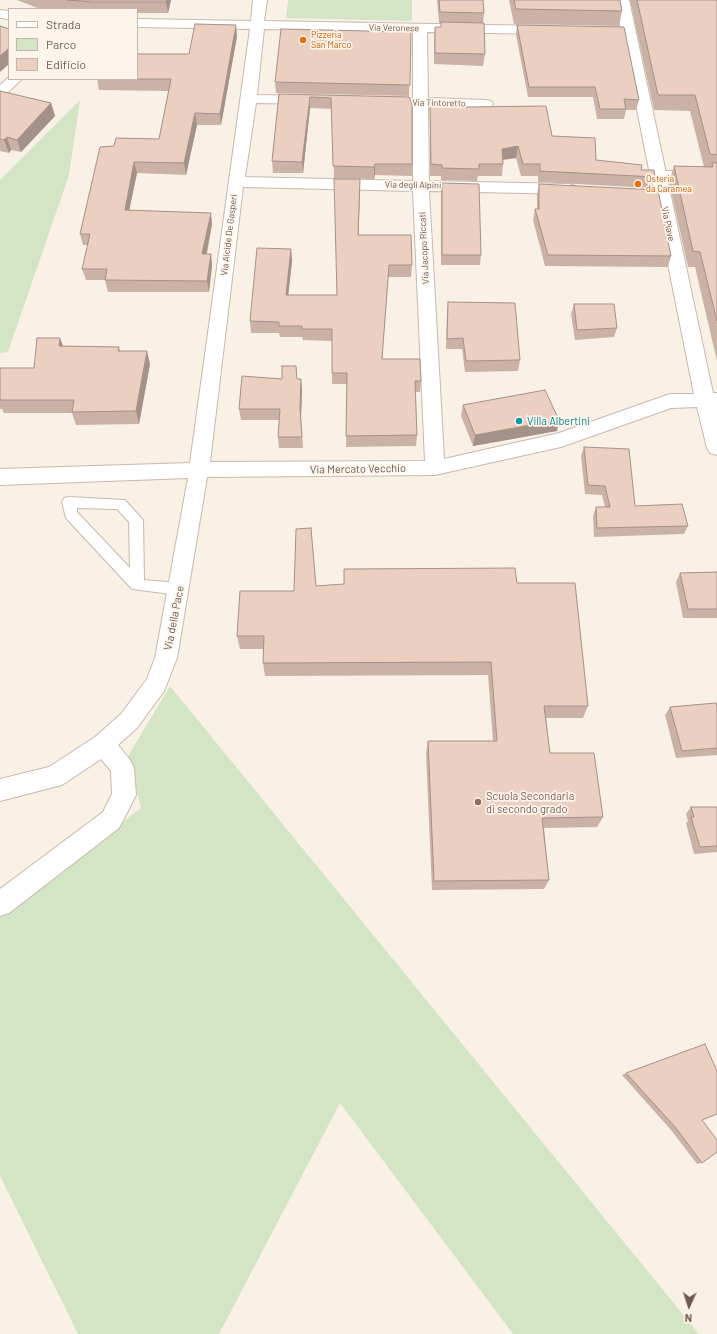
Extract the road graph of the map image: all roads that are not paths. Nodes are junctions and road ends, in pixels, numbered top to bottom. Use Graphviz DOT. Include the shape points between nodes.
graph roads {
  1 [pos="260,0"];
  2 [pos="622,0"];
  3 [pos="138,23"];
  4 [pos="257,26"];
  5 [pos="420,28"];
  6 [pos="560,31"];
  7 [pos="13,80"];
  8 [pos="0,92"];
  9 [pos="248,99"];
  10 [pos="319,100"];
  11 [pos="389,102"];
  12 [pos="420,102"];
  13 [pos="486,104"];
  14 [pos="658,174"];
  15 [pos="717,174"];
  16 [pos="236,182"];
  17 [pos="421,185"];
  18 [pos="583,190"];
  19 [pos="644,195"];
  20 [pos="662,196"];
  21 [pos="711,400"];
  22 [pos="717,448"];
  23 [pos="435,468"];
  24 [pos="199,470"];
  25 [pos="0,477"];
  26 [pos="137,585"];
  27 [pos="179,589"];
  28 [pos="103,744"];
  29 [pos="0,790"];
  30 [pos="0,904"];
  1 -- 4 [label="street, Via Alcide De Gasperi"];
  2 -- 14 [label="street, Via Piave" via="621,32"];
  3 -- 4 [label="street, Via Veronese"];
  4 -- 5 [label="street, Via Veronese"];
  4 -- 9 [label="street, Via Alcide De Gasperi"];
  5 -- 6 [label="street, Via Veronese"];
  5 -- 12 [label="street, Via Jacopo Riccati"];
  7 -- 8 [label="street"];
  9 -- 10 [label="street"];
  9 -- 16 [label="street, Via Alcide De Gasperi"];
  11 -- 12 [label="street, Via Tintoretto"];
  12 -- 13 [label="street, Via Tintoretto"];
  12 -- 17 [label="street, Via Jacopo Riccati"];
  14 -- 15 [label="lane"];
  14 -- 20 [label="street, Via Piave"];
  16 -- 17 [label="street, Via degli Alpini"];
  16 -- 24 [label="street, Via Alcide De Gasperi"];
  17 -- 18 [label="street, Via degli Alpini"];
  17 -- 23 [label="street, Via Jacopo Riccati"];
  19 -- 20 [label="street"];
  20 -- 21 [label="street, Via Piave"];
  21 -- 22 [label="street, Via Piave"];
  21 -- 23 [label="street, Via Mercato Vecchio" via="670,401 561,440"];
  23 -- 24 [label="street, Via Mercato Vecchio"];
  24 -- 25 [label="street, Via Mercato Vecchio"];
  24 -- 27 [label="street, Via della Pace"];
  26 -- 26 [label="lane" via="136,520 120,504 69,502 72,514"];
  26 -- 27 [label="lane"];
  27 -- 28 [label="street, Via della Pace" via="166,658 156,684 129,721"];
  28 -- 29 [label="street, Via della Pace" via="54,777"];
  28 -- 30 [label="street" via="122,768 124,795 111,820"];
}
